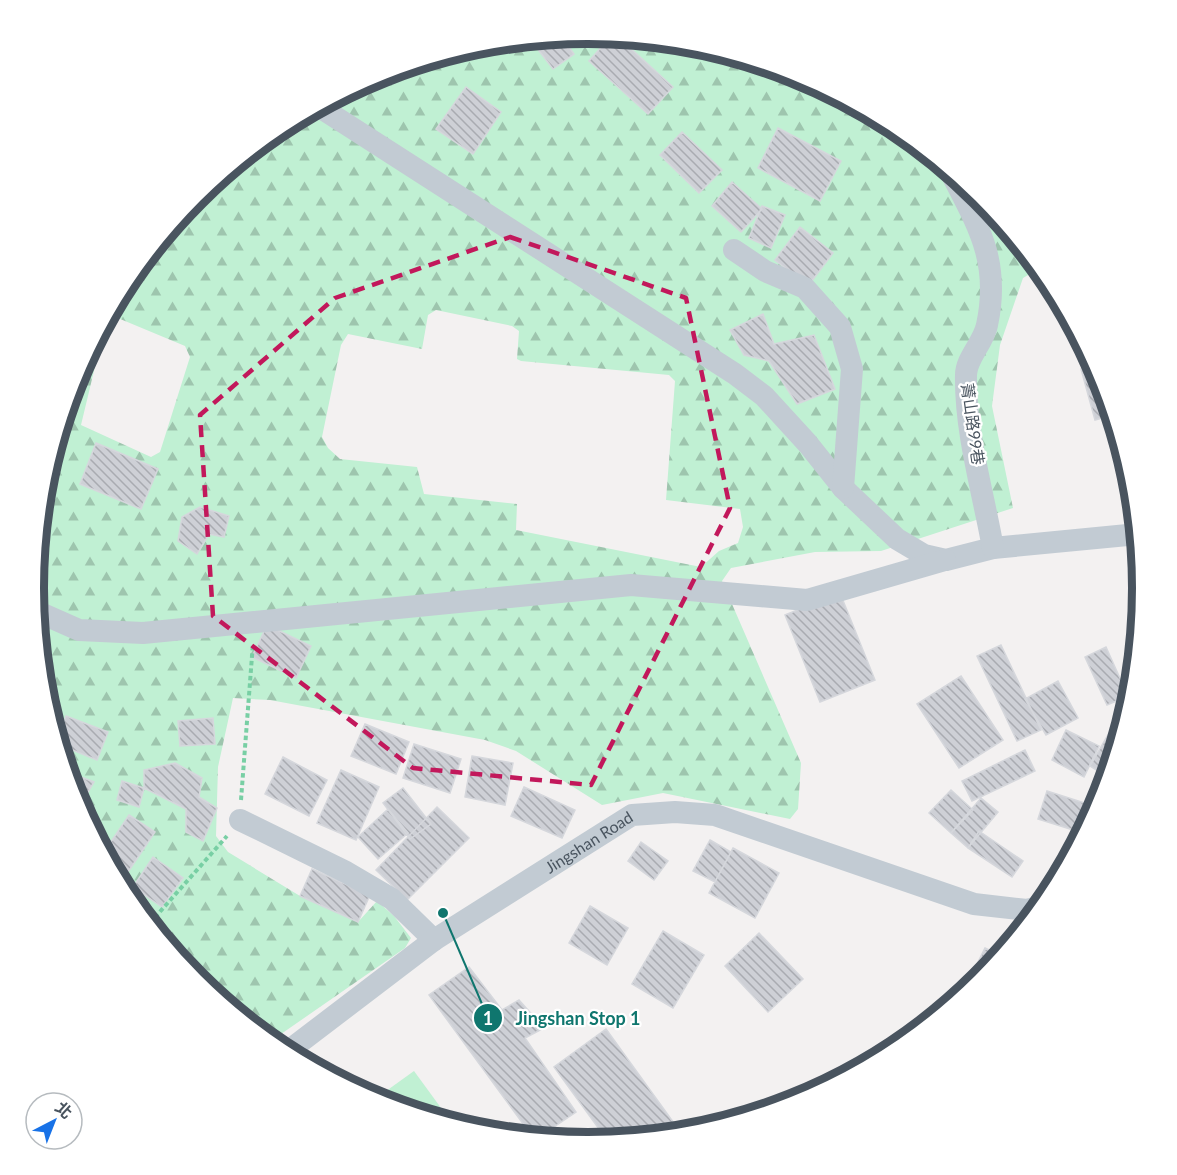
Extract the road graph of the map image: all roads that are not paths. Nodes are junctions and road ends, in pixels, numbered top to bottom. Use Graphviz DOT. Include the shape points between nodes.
graph roads {
  1 [pos="326,111"];
  2 [pos="960,191"];
  3 [pos="734,250"];
  4 [pos="843,488"];
  5 [pos="1130,535"];
  6 [pos="993,548"];
  7 [pos="946,560"];
  8 [pos="46,615"];
  9 [pos="240,820"];
  10 [pos="1027,910"];
  11 [pos="434,940"];
  12 [pos="295,1046"];
  1 -- 4 [label="street" via="735,374 764,396"];
  2 -- 6 [label="street, 菁山路99巷" via="983,234 993,288 987,328 966,371 966,401"];
  3 -- 4 [label="street" via="765,271 805,288 840,327 852,369"];
  4 -- 7 [label="street" via="897,539 924,555"];
  5 -- 6 [label="street"];
  6 -- 7 [label="street"];
  7 -- 8 [label="street" via="807,600 631,585 143,633 79,630"];
  9 -- 11 [label="street" via="392,899"];
  10 -- 11 [label="street, Jingshan Road" via="974,904 715,815 675,812 632,815"];
  11 -- 12 [label="street, Jingshan Road"];
}
